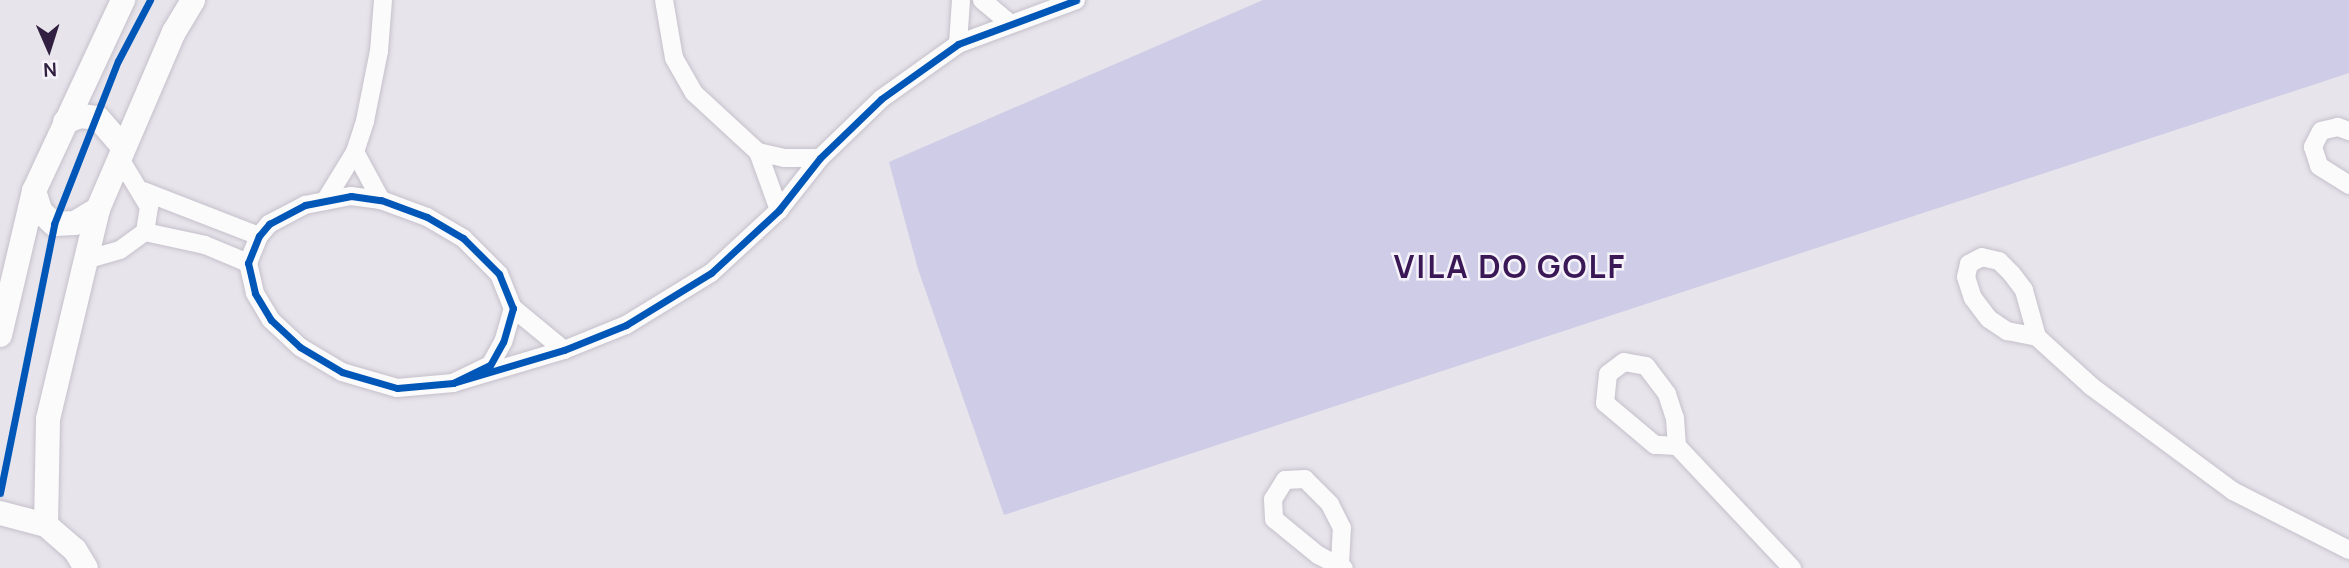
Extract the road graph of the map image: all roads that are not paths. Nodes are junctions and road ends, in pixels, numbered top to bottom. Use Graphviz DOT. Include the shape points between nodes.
graph roads {
  1 [pos="123,0"];
  2 [pos="193,0"];
  3 [pos="383,0"];
  4 [pos="664,0"];
  5 [pos="961,0"];
  6 [pos="982,0"];
  7 [pos="1076,0"];
  8 [pos="1008,22"];
  9 [pos="958,44"];
  10 [pos="65,122"];
  11 [pos="2349,131"];
  12 [pos="121,151"];
  13 [pos="355,152"];
  14 [pos="758,152"];
  15 [pos="820,158"];
  16 [pos="2349,185"];
  17 [pos="34,191"];
  18 [pos="143,191"];
  19 [pos="380,200"];
  20 [pos="325,201"];
  21 [pos="98,209"];
  22 [pos="779,210"];
  23 [pos="145,232"];
  24 [pos="259,236"];
  25 [pos="85,260"];
  26 [pos="248,263"];
  27 [pos="513,308"];
  28 [pos="0,335"];
  29 [pos="2037,337"];
  30 [pos="564,350"];
  31 [pos="453,383"];
  32 [pos="1677,446"];
  33 [pos="0,513"];
  34 [pos="46,525"];
  35 [pos="2349,550"];
  36 [pos="1342,566"];
  37 [pos="86,568"];
  38 [pos="1792,568"];
  1 -- 10 [label="main road"];
  2 -- 12 [label="main road"];
  3 -- 13 [label="street" via="375,74"];
  4 -- 14 [label="street" via="674,58 694,93"];
  5 -- 9 [label="street"];
  6 -- 8 [label="street"];
  7 -- 8 [label="street"];
  8 -- 9 [label="street"];
  9 -- 15 [label="street" via="881,99"];
  10 -- 12 [label="main road" via="81,116 98,118"];
  10 -- 17 [label="main road"];
  11 -- 16 [label="street" via="2338,127 2321,131 2313,147 2319,166"];
  12 -- 18 [label="street"];
  12 -- 21 [label="main road"];
  13 -- 19 [label="street"];
  13 -- 20 [label="street"];
  14 -- 15 [label="street"];
  14 -- 22 [label="street"];
  15 -- 22 [label="street"];
  17 -- 21 [label="main road" via="41,212 54,224 75,223"];
  17 -- 28 [label="main road"];
  18 -- 23 [label="street" via="149,207"];
  18 -- 24 [label="street"];
  19 -- 20 [label="street" via="351,196"];
  19 -- 27 [label="street" via="427,217 463,239 499,274"];
  20 -- 24 [label="street" via="269,224"];
  21 -- 25 [label="main road"];
  22 -- 30 [label="street" via="711,273 626,325"];
  23 -- 25 [label="street" via="121,250"];
  23 -- 26 [label="street" via="205,246"];
  24 -- 26 [label="street"];
  25 -- 34 [label="main road" via="48,419"];
  26 -- 31 [label="street" via="254,293 271,320 300,347 342,372 397,388"];
  27 -- 30 [label="street"];
  27 -- 31 [label="street" via="490,365"];
  29 -- 29 [label="street" via="2024,290 2011,273 1999,261 1982,257 1969,264 1966,277 1973,298 1989,319 2007,331"];
  29 -- 35 [label="street" via="2091,386 2233,491"];
  30 -- 31 [label="street"];
  32 -- 32 [label="street" via="1667,394 1646,366 1624,362 1608,373 1605,403 1655,445"];
  32 -- 38 [label="street"];
  33 -- 34 [label="main road"];
  34 -- 37 [label="main road" via="75,550"];
  36 -- 36 [label="street" via="1342,528 1330,504 1305,479 1285,480 1273,499 1274,519 1318,555"];
}
